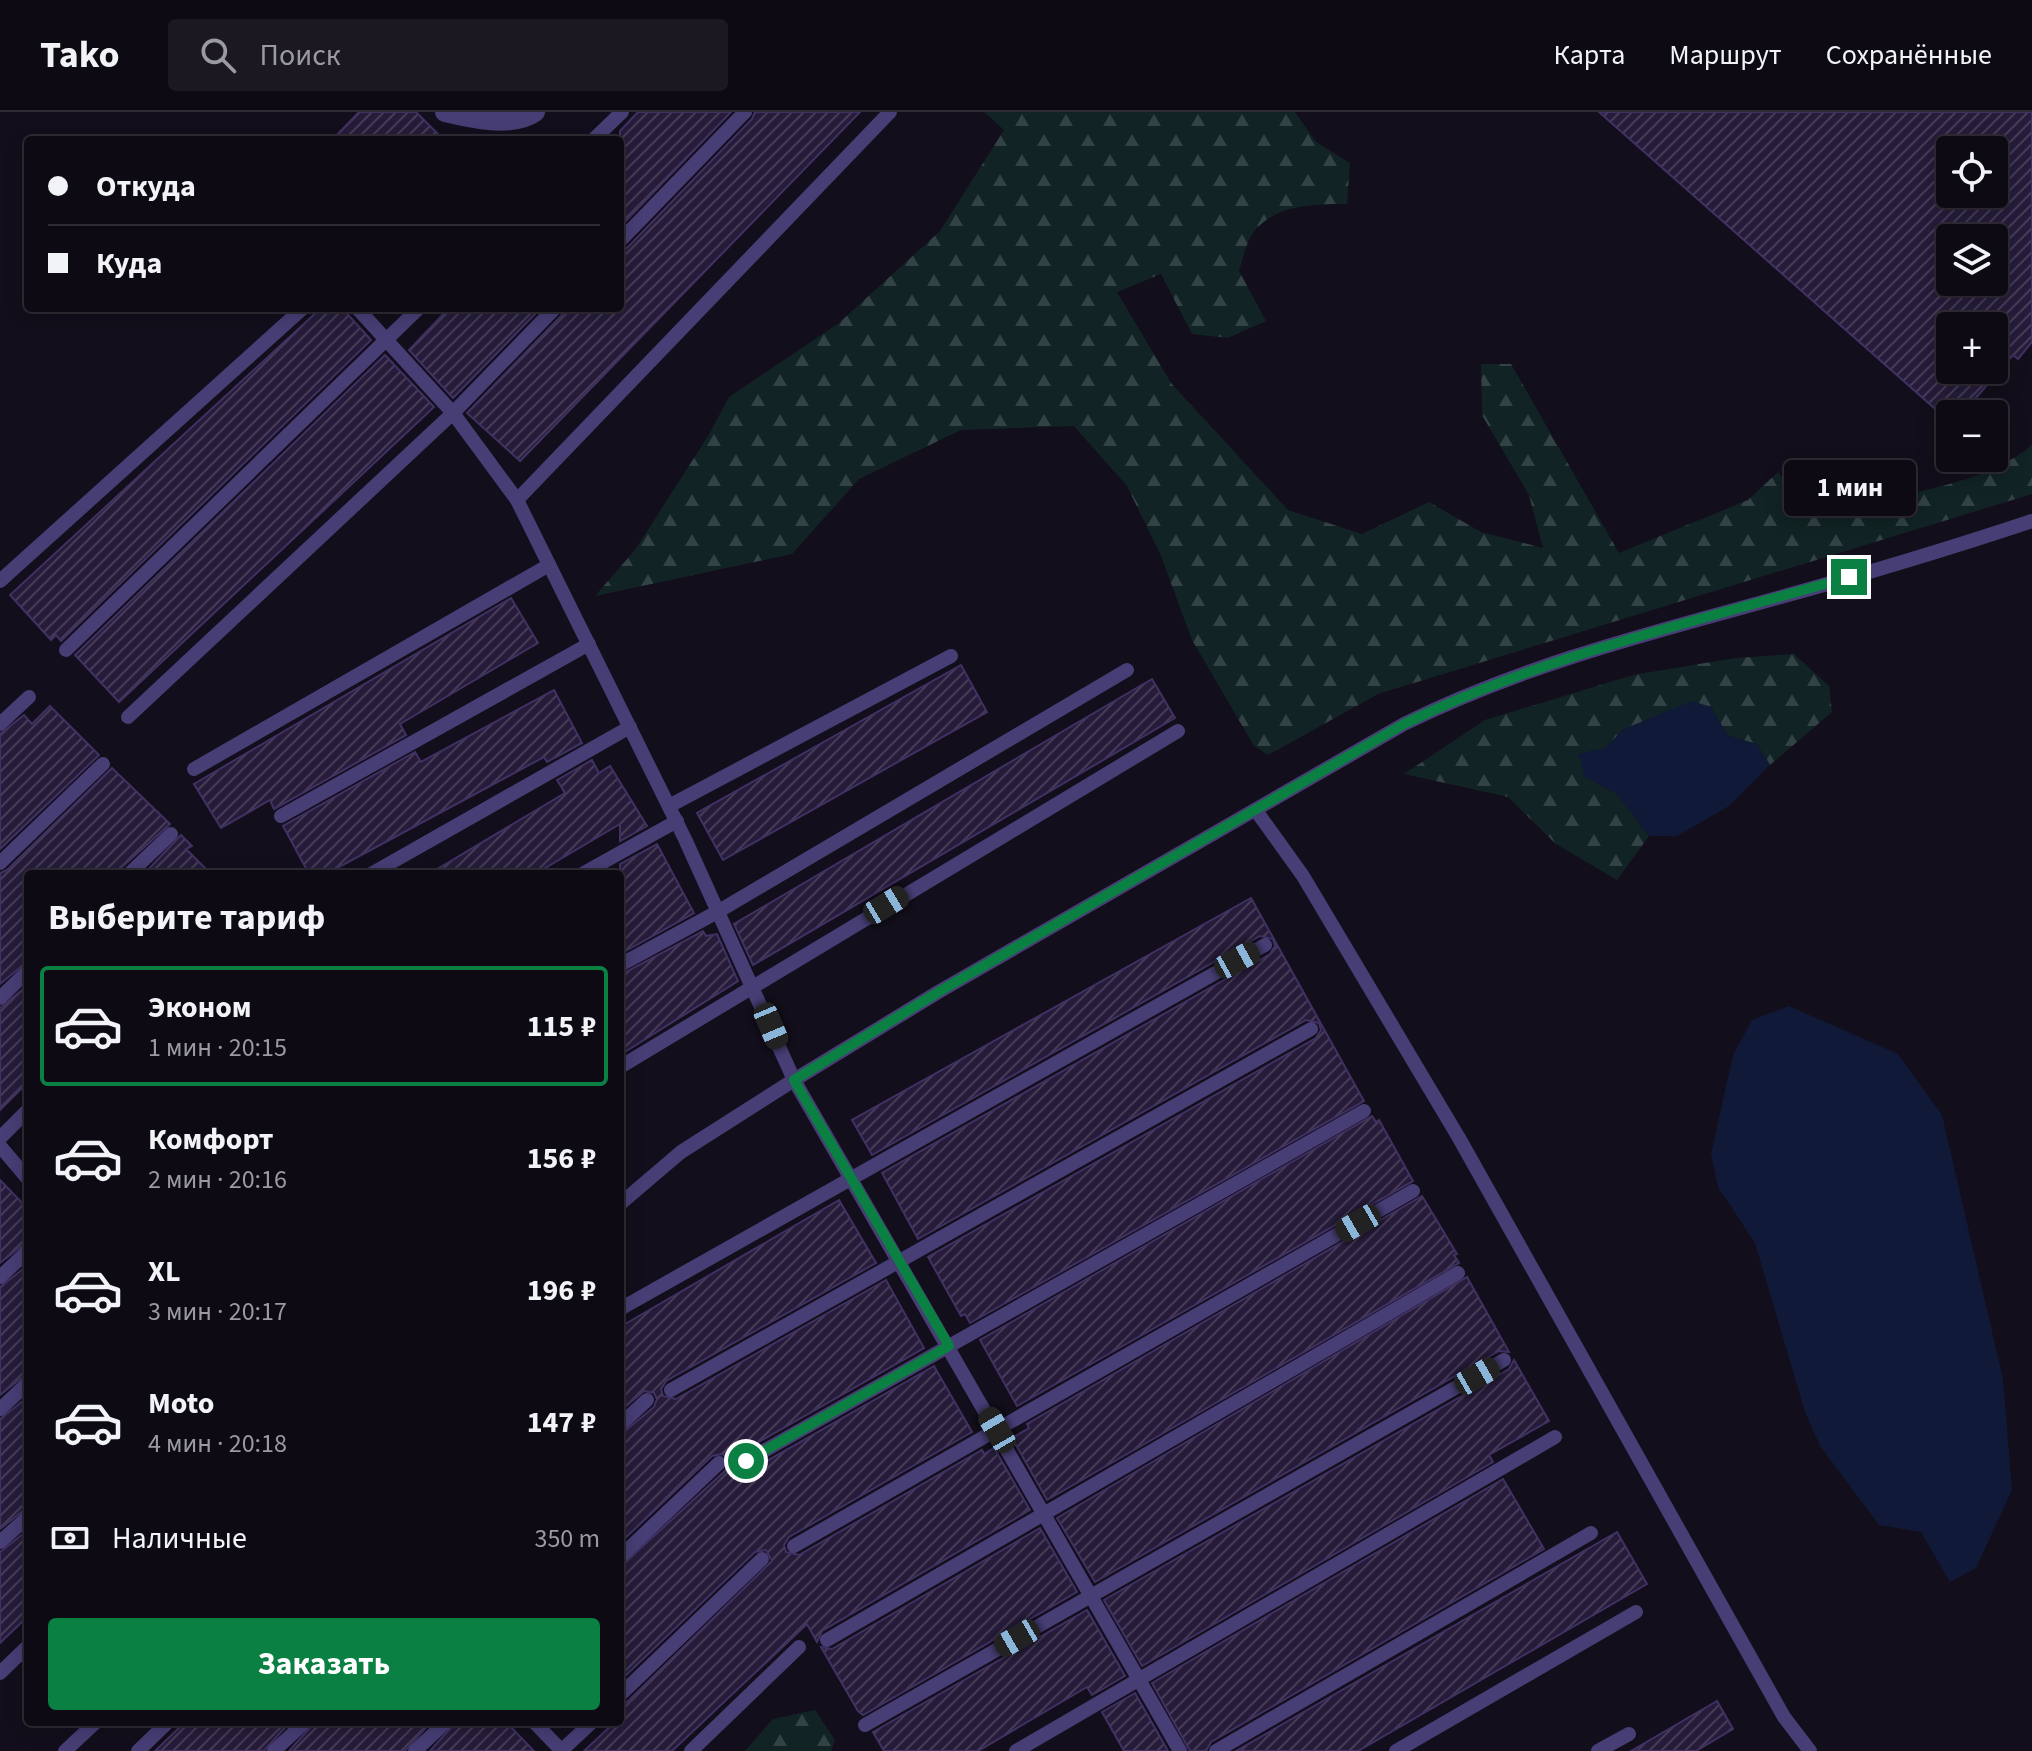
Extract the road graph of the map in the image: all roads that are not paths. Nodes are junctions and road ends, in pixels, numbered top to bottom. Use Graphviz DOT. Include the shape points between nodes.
graph roads {
  1 [pos="445,112"];
  2 [pos="622,112"];
  3 [pos="745,112"];
  4 [pos="890,112"];
  5 [pos="532,114"];
  6 [pos="597,136"];
  7 [pos="624,237"];
  8 [pos="299,312"];
  9 [pos="361,312"];
  10 [pos="415,312"];
  11 [pos="551,312"];
  12 [pos="387,339"];
  13 [pos="453,413"];
  14 [pos="517,500"];
  15 [pos="2032,521"];
  16 [pos="549,565"];
  17 [pos="0,581"];
  18 [pos="589,644"];
  19 [pos="66,650"];
  20 [pos="951,656"];
  21 [pos="1127,670"];
  22 [pos="29,697"];
  23 [pos="128,717"];
  24 [pos="0,724"];
  25 [pos="630,727"];
  26 [pos="1178,731"];
  27 [pos="103,764"];
  28 [pos="194,769"];
  29 [pos="669,806"];
  30 [pos="1257,812"];
  31 [pos="281,816"];
  32 [pos="677,821"];
  33 [pos="171,834"];
  34 [pos="0,863"];
  35 [pos="133,870"];
  36 [pos="378,870"];
  37 [pos="589,870"];
  38 [pos="719,911"];
  39 [pos="1265,945"];
  40 [pos="624,963"];
  41 [pos="24,975"];
  42 [pos="753,985"];
  43 [pos="0,998"];
  44 [pos="1311,1029"];
  45 [pos="624,1065"];
  46 [pos="794,1080"];
  47 [pos="1364,1111"];
  48 [pos="24,1114"];
  49 [pos="0,1138"];
  50 [pos="0,1146"];
  51 [pos="24,1174"];
  52 [pos="851,1178"];
  53 [pos="1413,1191"];
  54 [pos="624,1201"];
  55 [pos="24,1255"];
  56 [pos="899,1261"];
  57 [pos="1458,1273"];
  58 [pos="0,1277"];
  59 [pos="624,1307"];
  60 [pos="949,1346"];
  61 [pos="1504,1360"];
  62 [pos="24,1387"];
  63 [pos="671,1390"];
  64 [pos="647,1400"];
  65 [pos="0,1409"];
  66 [pos="624,1421"];
  67 [pos="997,1430"];
  68 [pos="1555,1437"];
  69 [pos="746,1461"];
  70 [pos="719,1463"];
  71 [pos="1045,1513"];
  72 [pos="24,1521"];
  73 [pos="1591,1533"];
  74 [pos="0,1542"];
  75 [pos="794,1546"];
  76 [pos="624,1553"];
  77 [pos="762,1559"];
  78 [pos="1093,1594"];
  79 [pos="1636,1612"];
  80 [pos="827,1640"];
  81 [pos="799,1647"];
  82 [pos="24,1650"];
  83 [pos="0,1673"];
  84 [pos="1141,1680"];
  85 [pos="624,1691"];
  86 [pos="865,1725"];
  87 [pos="92,1726"];
  88 [pos="164,1726"];
  89 [pos="301,1726"];
  90 [pos="442,1726"];
  91 [pos="538,1726"];
  92 [pos="588,1726"];
  93 [pos="1629,1734"];
  94 [pos="65,1751"];
  95 [pos="138,1751"];
  96 [pos="274,1751"];
  97 [pos="415,1751"];
  98 [pos="562,1751"];
  99 [pos="691,1751"];
  100 [pos="1016,1751"];
  101 [pos="1180,1751"];
  102 [pos="1216,1751"];
  103 [pos="1396,1751"];
  104 [pos="1598,1751"];
  105 [pos="1810,1751"];
  1 -- 5 [label="street" via="479,120"];
  2 -- 6 [label="lane"];
  3 -- 7 [label="lane"];
  4 -- 14 [label="lane"];
  8 -- 17 [label="lane"];
  9 -- 12 [label="lane"];
  10 -- 12 [label="lane"];
  11 -- 13 [label="lane"];
  12 -- 13 [label="lane"];
  12 -- 19 [label="lane"];
  13 -- 14 [label="lane"];
  13 -- 23 [label="lane"];
  14 -- 16 [label="lane"];
  15 -- 30 [label="lane" via="1508,678 1404,724"];
  16 -- 18 [label="lane"];
  16 -- 28 [label="lane"];
  18 -- 25 [label="lane"];
  18 -- 31 [label="lane"];
  20 -- 29 [label="lane"];
  21 -- 38 [label="lane"];
  22 -- 24 [label="lane"];
  25 -- 29 [label="lane"];
  25 -- 36 [label="lane"];
  26 -- 42 [label="lane"];
  27 -- 34 [label="lane"];
  29 -- 32 [label="lane"];
  30 -- 46 [label="lane"];
  30 -- 105 [label="lane" via="1303,876 1459,1138 1784,1717"];
  32 -- 37 [label="lane"];
  32 -- 38 [label="lane"];
  33 -- 35 [label="lane"];
  38 -- 40 [label="lane"];
  38 -- 42 [label="lane"];
  39 -- 52 [label="lane"];
  41 -- 43 [label="lane"];
  42 -- 45 [label="lane"];
  42 -- 46 [label="lane"];
  44 -- 56 [label="lane"];
  46 -- 52 [label="lane"];
  46 -- 54 [label="lane" via="681,1152"];
  47 -- 60 [label="lane"];
  48 -- 49 [label="lane"];
  50 -- 51 [label="lane"];
  52 -- 56 [label="lane"];
  52 -- 59 [label="lane"];
  53 -- 67 [label="lane"];
  55 -- 58 [label="lane"];
  56 -- 60 [label="lane"];
  56 -- 63 [label="lane"];
  57 -- 71 [label="lane"];
  60 -- 67 [label="lane"];
  60 -- 69 [label="lane"];
  61 -- 78 [label="lane"];
  62 -- 65 [label="lane"];
  64 -- 66 [label="lane"];
  67 -- 71 [label="lane"];
  67 -- 75 [label="lane"];
  68 -- 84 [label="lane"];
  70 -- 76 [label="lane"];
  71 -- 78 [label="lane"];
  71 -- 80 [label="lane"];
  72 -- 74 [label="lane"];
  73 -- 102 [label="lane"];
  77 -- 85 [label="lane"];
  78 -- 84 [label="lane"];
  78 -- 86 [label="lane"];
  79 -- 103 [label="lane"];
  81 -- 99 [label="lane"];
  82 -- 83 [label="lane"];
  84 -- 100 [label="lane"];
  84 -- 101 [label="lane"];
  87 -- 94 [label="lane"];
  88 -- 95 [label="lane"];
  89 -- 96 [label="lane"];
  90 -- 97 [label="lane"];
  91 -- 98 [label="lane"];
  92 -- 98 [label="lane"];
  93 -- 104 [label="lane"];
}
